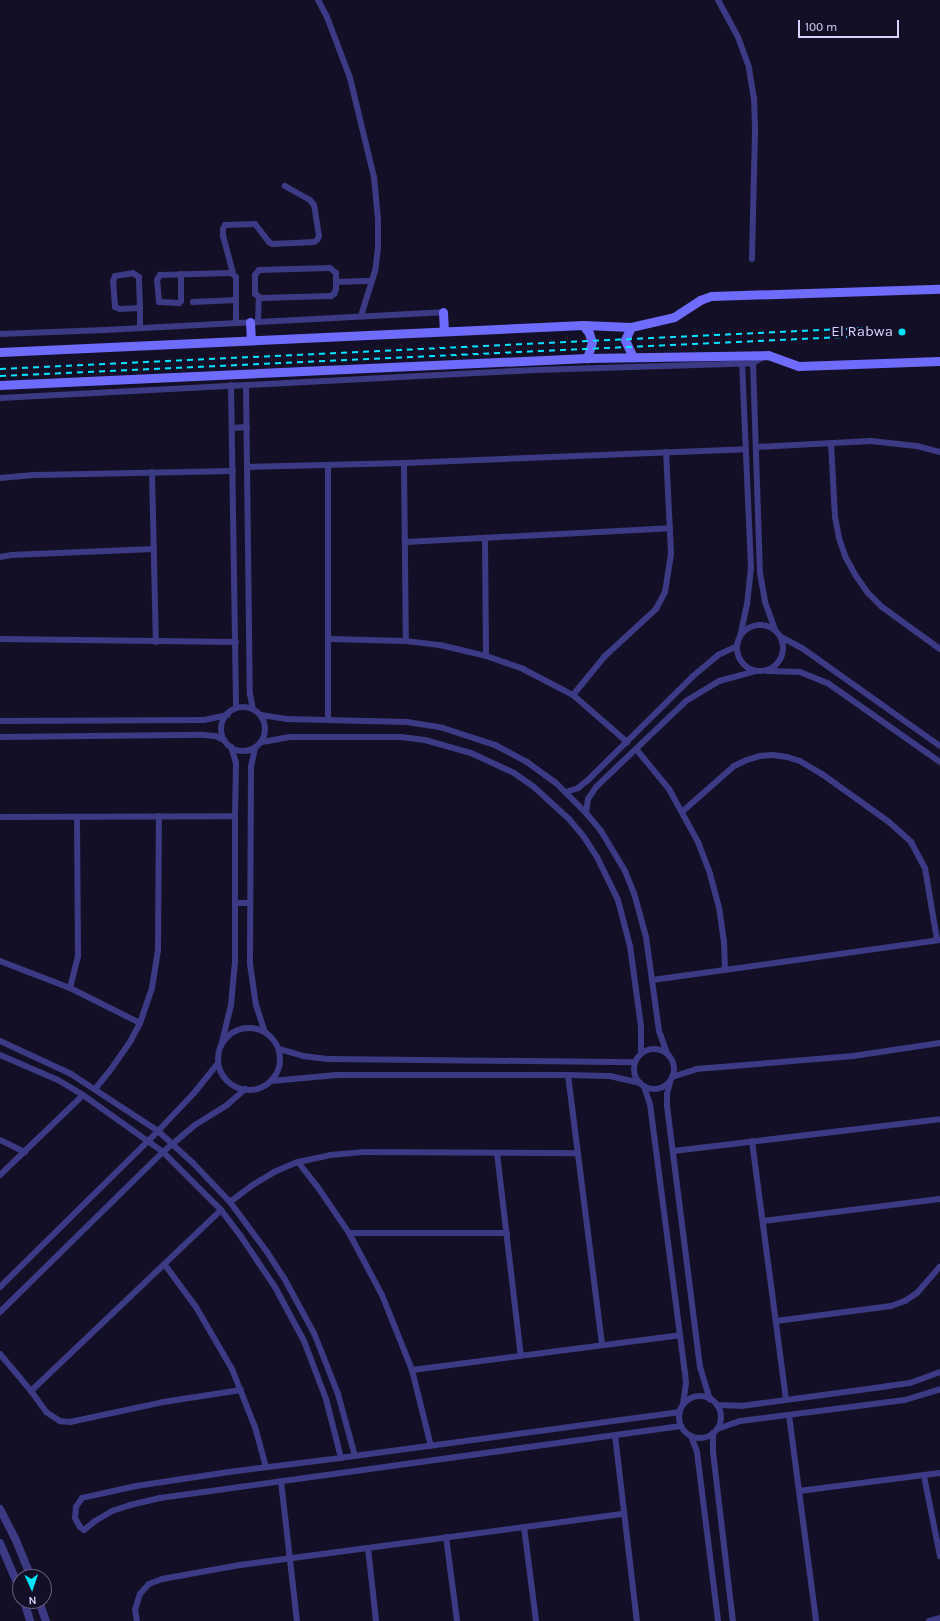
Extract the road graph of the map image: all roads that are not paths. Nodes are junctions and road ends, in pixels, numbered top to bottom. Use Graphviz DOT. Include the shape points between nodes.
graph roads {
  1 [pos="318,0"];
  2 [pos="718,0"];
  3 [pos="285,186"];
  4 [pos="752,259"];
  5 [pos="233,273"];
  6 [pos="181,274"];
  7 [pos="372,281"];
  8 [pos="336,282"];
  9 [pos="940,289"];
  10 [pos="259,298"];
  11 [pos="236,300"];
  12 [pos="193,302"];
  13 [pos="140,308"];
  14 [pos="443,312"];
  15 [pos="361,316"];
  16 [pos="254,322"];
  17 [pos="236,323"];
  18 [pos="583,325"];
  19 [pos="631,327"];
  20 [pos="140,328"];
  21 [pos="444,331"];
  22 [pos="0,334"];
  23 [pos="251,340"];
  24 [pos="0,352"];
  25 [pos="768,355"];
  26 [pos="633,357"];
  27 [pos="587,358"];
  28 [pos="939,362"];
  29 [pos="742,363"];
  30 [pos="753,363"];
  31 [pos="0,385"];
  32 [pos="231,385"];
  33 [pos="246,385"];
  34 [pos="0,398"];
  35 [pos="247,427"];
  36 [pos="232,428"];
  37 [pos="831,443"];
  38 [pos="756,447"];
  39 [pos="746,449"];
  40 [pos="666,452"];
  41 [pos="940,452"];
  42 [pos="404,464"];
  43 [pos="328,465"];
  44 [pos="247,467"];
  45 [pos="233,471"];
  46 [pos="152,472"];
  47 [pos="0,478"];
  48 [pos="670,528"];
  49 [pos="485,538"];
  50 [pos="406,542"];
  51 [pos="154,549"];
  52 [pos="0,557"];
  53 [pos="775,630"];
  54 [pos="740,637"];
  55 [pos="781,637"];
  56 [pos="328,639"];
  57 [pos="0,640"];
  58 [pos="406,641"];
  59 [pos="156,642"];
  60 [pos="236,642"];
  61 [pos="737,646"];
  62 [pos="940,649"];
  63 [pos="486,656"];
  64 [pos="756,671"];
  65 [pos="768,671"];
  66 [pos="573,695"];
  67 [pos="236,708"];
  68 [pos="252,709"];
  69 [pos="226,715"];
  70 [pos="261,715"];
  71 [pos="328,720"];
  72 [pos="0,721"];
  73 [pos="0,737"];
  74 [pos="224,740"];
  75 [pos="262,742"];
  76 [pos="627,742"];
  77 [pos="940,746"];
  78 [pos="231,747"];
  79 [pos="255,748"];
  80 [pos="636,749"];
  81 [pos="940,762"];
  82 [pos="566,792"];
  83 [pos="683,811"];
  84 [pos="586,813"];
  85 [pos="159,816"];
  86 [pos="235,816"];
  87 [pos="0,817"];
  88 [pos="77,817"];
  89 [pos="235,903"];
  90 [pos="250,903"];
  91 [pos="939,940"];
  92 [pos="0,961"];
  93 [pos="725,970"];
  94 [pos="652,980"];
  95 [pos="70,988"];
  96 [pos="140,1024"];
  97 [pos="264,1032"];
  98 [pos="0,1041"];
  99 [pos="940,1043"];
  100 [pos="221,1046"];
  101 [pos="279,1049"];
  102 [pos="641,1053"];
  103 [pos="667,1053"];
  104 [pos="0,1055"];
  105 [pos="635,1062"];
  106 [pos="218,1063"];
  107 [pos="568,1075"];
  108 [pos="671,1080"];
  109 [pos="271,1081"];
  110 [pos="642,1084"];
  111 [pos="95,1089"];
  112 [pos="245,1090"];
  113 [pos="83,1095"];
  114 [pos="940,1119"];
  115 [pos="158,1131"];
  116 [pos="0,1140"];
  117 [pos="147,1142"];
  118 [pos="752,1142"];
  119 [pos="173,1144"];
  120 [pos="673,1151"];
  121 [pos="24,1152"];
  122 [pos="163,1152"];
  123 [pos="497,1153"];
  124 [pos="578,1153"];
  125 [pos="298,1162"];
  126 [pos="0,1175"];
  127 [pos="940,1199"];
  128 [pos="230,1202"];
  129 [pos="221,1210"];
  130 [pos="763,1221"];
  131 [pos="349,1233"];
  132 [pos="506,1233"];
  133 [pos="165,1265"];
  134 [pos="940,1267"];
  135 [pos="0,1287"];
  136 [pos="0,1312"];
  137 [pos="776,1321"];
  138 [pos="680,1335"];
  139 [pos="602,1345"];
  140 [pos="0,1354"];
  141 [pos="521,1356"];
  142 [pos="412,1370"];
  143 [pos="940,1372"];
  144 [pos="940,1389"];
  145 [pos="241,1390"];
  146 [pos="31,1391"];
  147 [pos="710,1399"];
  148 [pos="786,1400"];
  149 [pos="683,1405"];
  150 [pos="717,1405"];
  151 [pos="680,1412"];
  152 [pos="788,1415"];
  153 [pos="681,1426"];
  154 [pos="715,1431"];
  155 [pos="615,1435"];
  156 [pos="691,1436"];
  157 [pos="431,1446"];
  158 [pos="355,1456"];
  159 [pos="341,1458"];
  160 [pos="266,1467"];
  161 [pos="940,1473"];
  162 [pos="924,1476"];
  163 [pos="281,1481"];
  164 [pos="799,1491"];
  165 [pos="0,1509"];
  166 [pos="624,1514"];
  167 [pos="524,1527"];
  168 [pos="446,1537"];
  169 [pos="0,1543"];
  170 [pos="368,1548"];
  171 [pos="940,1556"];
  172 [pos="290,1558"];
  173 [pos="28,1569"];
  174 [pos="12,1571"];
  175 [pos="26,1609"];
  176 [pos="42,1609"];
  177 [pos="940,1618"];
  178 [pos="30,1621"];
  179 [pos="46,1621"];
  180 [pos="137,1621"];
  181 [pos="297,1621"];
  182 [pos="376,1621"];
  183 [pos="457,1621"];
  184 [pos="536,1621"];
  185 [pos="637,1621"];
  186 [pos="718,1621"];
  187 [pos="733,1621"];
  188 [pos="816,1621"];
  189 [pos="929,1621"];
  1 -- 7 [label="street" via="350,78 374,177 379,234"];
  2 -- 4 [label="street" via="738,37 749,68 754,98"];
  3 -- 5 [label="street" via="314,205 319,236 317,240 273,244 255,224 225,224 223,236"];
  5 -- 6 [label="street"];
  5 -- 11 [label="street" via="236,277"];
  6 -- 6 [label="street" via="181,301 159,302 158,276"];
  7 -- 8 [label="street"];
  7 -- 15 [label="street"];
  8 -- 10 [label="street" via="336,291 331,296"];
  8 -- 10 [label="street" via="336,273 330,268 261,269 254,277 255,294"];
  9 -- 19 [label="main road" via="711,296 674,317"];
  10 -- 16 [label="street"];
  11 -- 12 [label="street"];
  11 -- 17 [label="street"];
  13 -- 13 [label="street" via="138,276 133,273 115,276 115,306 120,309"];
  13 -- 20 [label="street"];
  14 -- 15 [label="street"];
  14 -- 21 [label="main road"];
  15 -- 16 [label="street"];
  16 -- 17 [label="street"];
  16 -- 23 [label="main road"];
  17 -- 20 [label="street"];
  18 -- 19 [label="main road"];
  18 -- 21 [label="main road"];
  18 -- 27 [label="main road" via="590,333 592,342"];
  19 -- 26 [label="main road" via="625,340"];
  20 -- 22 [label="street"];
  21 -- 23 [label="main road"];
  23 -- 24 [label="main road"];
  25 -- 26 [label="main road"];
  25 -- 28 [label="main road" via="799,366"];
  25 -- 30 [label="street"];
  26 -- 27 [label="main road"];
  27 -- 31 [label="main road"];
  29 -- 30 [label="street"];
  29 -- 33 [label="street" via="535,370"];
  29 -- 39 [label="street"];
  30 -- 38 [label="street"];
  32 -- 33 [label="street"];
  32 -- 34 [label="street"];
  32 -- 36 [label="street"];
  33 -- 35 [label="street"];
  35 -- 36 [label="street"];
  35 -- 44 [label="street"];
  36 -- 45 [label="street"];
  37 -- 38 [label="street"];
  37 -- 41 [label="street" via="889,442"];
  37 -- 62 [label="street" via="835,517 846,558 864,587 882,608"];
  38 -- 53 [label="street" via="760,574 765,602"];
  39 -- 40 [label="street"];
  39 -- 54 [label="street" via="751,568"];
  40 -- 42 [label="street"];
  40 -- 48 [label="street"];
  42 -- 43 [label="street"];
  42 -- 50 [label="street"];
  43 -- 44 [label="street"];
  43 -- 56 [label="street"];
  44 -- 68 [label="street"];
  45 -- 46 [label="street"];
  45 -- 60 [label="street"];
  46 -- 47 [label="street"];
  46 -- 51 [label="street"];
  48 -- 49 [label="street"];
  48 -- 66 [label="street" via="669,571 665,592 656,609 604,657"];
  49 -- 50 [label="street"];
  49 -- 63 [label="street"];
  50 -- 58 [label="street"];
  51 -- 52 [label="street"];
  51 -- 59 [label="street"];
  53 -- 54 [label="street" via="760,625 745,631"];
  53 -- 55 [label="street"];
  54 -- 61 [label="street"];
  55 -- 65 [label="street" via="782,657 774,668"];
  55 -- 77 [label="street" via="802,648"];
  56 -- 58 [label="street"];
  56 -- 71 [label="street"];
  57 -- 59 [label="street"];
  58 -- 63 [label="street" via="440,645"];
  59 -- 60 [label="street"];
  60 -- 67 [label="street"];
  61 -- 64 [label="street" via="737,653 744,665"];
  61 -- 76 [label="street" via="710,662"];
  63 -- 66 [label="street" via="528,671"];
  64 -- 65 [label="street"];
  64 -- 80 [label="street" via="719,681 702,690 686,701"];
  65 -- 81 [label="street" via="800,672 829,684"];
  66 -- 76 [label="street"];
  67 -- 68 [label="street"];
  67 -- 69 [label="street"];
  68 -- 70 [label="street"];
  69 -- 72 [label="street" via="204,720"];
  69 -- 74 [label="street" via="221,727"];
  70 -- 71 [label="street" via="278,719"];
  70 -- 75 [label="street" via="265,728"];
  71 -- 82 [label="street" via="407,722 461,732 511,753"];
  73 -- 74 [label="street" via="204,735"];
  74 -- 78 [label="street"];
  75 -- 79 [label="street"];
  75 -- 102 [label="street" via="289,736 425,740 471,752 534,787 569,819 584,837 601,864 618,900 630,946 642,1035"];
  76 -- 82 [label="street" via="583,785"];
  78 -- 79 [label="street" via="243,751"];
  78 -- 86 [label="street" via="236,763"];
  79 -- 90 [label="street" via="251,767"];
  80 -- 83 [label="street" via="657,773"];
  80 -- 84 [label="street" via="592,792"];
  82 -- 84 [label="street"];
  83 -- 91 [label="street" via="734,766 747,760 773,755 800,761 889,822 911,842 925,868"];
  83 -- 93 [label="street" via="710,874 720,914"];
  84 -- 94 [label="street" via="614,851 634,892 646,937"];
  85 -- 86 [label="street"];
  85 -- 88 [label="street"];
  85 -- 96 [label="street" via="158,951 152,988"];
  86 -- 89 [label="street"];
  87 -- 88 [label="street"];
  88 -- 95 [label="street" via="78,957"];
  89 -- 90 [label="street"];
  89 -- 100 [label="street" via="234,983"];
  90 -- 97 [label="street" via="251,978"];
  91 -- 93 [label="street"];
  92 -- 95 [label="street"];
  93 -- 94 [label="street"];
  94 -- 103 [label="street" via="658,1031"];
  95 -- 96 [label="street"];
  96 -- 111 [label="street" via="121,1056"];
  97 -- 100 [label="street" via="254,1028 242,1029 227,1037"];
  97 -- 101 [label="street" via="273,1039"];
  98 -- 111 [label="street" via="45,1060"];
  99 -- 108 [label="street" via="853,1056 696,1069"];
  100 -- 106 [label="street"];
  101 -- 105 [label="street" via="303,1056 329,1059"];
  101 -- 109 [label="street" via="280,1066"];
  102 -- 103 [label="street" via="656,1048"];
  102 -- 105 [label="street"];
  103 -- 108 [label="street" via="674,1066"];
  104 -- 113 [label="street"];
  105 -- 110 [label="street" via="635,1073"];
  106 -- 112 [label="street" via="229,1083"];
  106 -- 115 [label="street"];
  107 -- 109 [label="street" via="337,1075"];
  107 -- 110 [label="street" via="610,1076"];
  107 -- 124 [label="street"];
  108 -- 110 [label="street" via="660,1088 649,1088"];
  108 -- 120 [label="street" via="667,1100"];
  109 -- 112 [label="street" via="262,1087"];
  110 -- 138 [label="street" via="650,1104"];
  111 -- 115 [label="street"];
  112 -- 119 [label="street"];
  113 -- 117 [label="street"];
  113 -- 121 [label="street"];
  114 -- 118 [label="street"];
  115 -- 117 [label="street"];
  115 -- 119 [label="street"];
  116 -- 121 [label="street"];
  117 -- 122 [label="street"];
  117 -- 135 [label="street"];
  118 -- 120 [label="street"];
  118 -- 130 [label="street"];
  119 -- 122 [label="street"];
  119 -- 128 [label="street"];
  120 -- 147 [label="street" via="700,1367"];
  121 -- 126 [label="street"];
  122 -- 129 [label="street"];
  122 -- 136 [label="street"];
  123 -- 124 [label="street"];
  123 -- 125 [label="street" via="363,1152 330,1155"];
  123 -- 132 [label="street"];
  124 -- 139 [label="street"];
  125 -- 128 [label="street" via="251,1186"];
  125 -- 131 [label="street"];
  127 -- 130 [label="street"];
  128 -- 158 [label="street" via="267,1252 314,1333 338,1394"];
  129 -- 133 [label="street"];
  129 -- 159 [label="street" via="275,1286 304,1341 326,1399"];
  130 -- 137 [label="street"];
  131 -- 132 [label="street"];
  131 -- 142 [label="street" via="382,1295"];
  132 -- 141 [label="street"];
  133 -- 145 [label="street" via="210,1329"];
  133 -- 146 [label="street"];
  134 -- 137 [label="street" via="917,1293 891,1306"];
  137 -- 148 [label="street"];
  138 -- 139 [label="street"];
  138 -- 149 [label="street" via="686,1383"];
  139 -- 141 [label="street"];
  140 -- 146 [label="street"];
  141 -- 142 [label="street"];
  142 -- 157 [label="street"];
  143 -- 148 [label="street" via="910,1383"];
  144 -- 152 [label="street" via="905,1400"];
  145 -- 146 [label="street" via="163,1402 70,1422 60,1421 51,1416"];
  145 -- 160 [label="street"];
  147 -- 149 [label="street" via="695,1397"];
  147 -- 150 [label="street"];
  148 -- 150 [label="street" via="741,1406"];
  149 -- 151 [label="street"];
  150 -- 154 [label="street" via="721,1417"];
  151 -- 153 [label="street"];
  151 -- 157 [label="street"];
  152 -- 154 [label="street" via="734,1422"];
  152 -- 164 [label="street"];
  153 -- 155 [label="street"];
  153 -- 156 [label="street"];
  154 -- 156 [label="street" via="699,1438"];
  154 -- 187 [label="street" via="713,1452"];
  155 -- 163 [label="street"];
  155 -- 166 [label="street"];
  156 -- 186 [label="street" via="696,1452"];
  157 -- 158 [label="street"];
  158 -- 159 [label="street"];
  159 -- 160 [label="street"];
  160 -- 163 [label="street" via="151,1484 82,1498 74,1512 77,1523 84,1530 112,1511 130,1505 160,1498"];
  161 -- 162 [label="street"];
  162 -- 164 [label="street"];
  162 -- 171 [label="street"];
  163 -- 172 [label="street"];
  164 -- 188 [label="street"];
  165 -- 173 [label="street"];
  166 -- 167 [label="street"];
  166 -- 185 [label="street"];
  167 -- 168 [label="street"];
  167 -- 184 [label="street"];
  168 -- 170 [label="street"];
  168 -- 183 [label="street"];
  169 -- 174 [label="street"];
  170 -- 172 [label="street"];
  170 -- 182 [label="street"];
  172 -- 180 [label="street" via="155,1581 140,1594 135,1610"];
  172 -- 181 [label="street"];
  175 -- 178 [label="street"];
  176 -- 179 [label="street"];
  177 -- 189 [label="street"];
}
